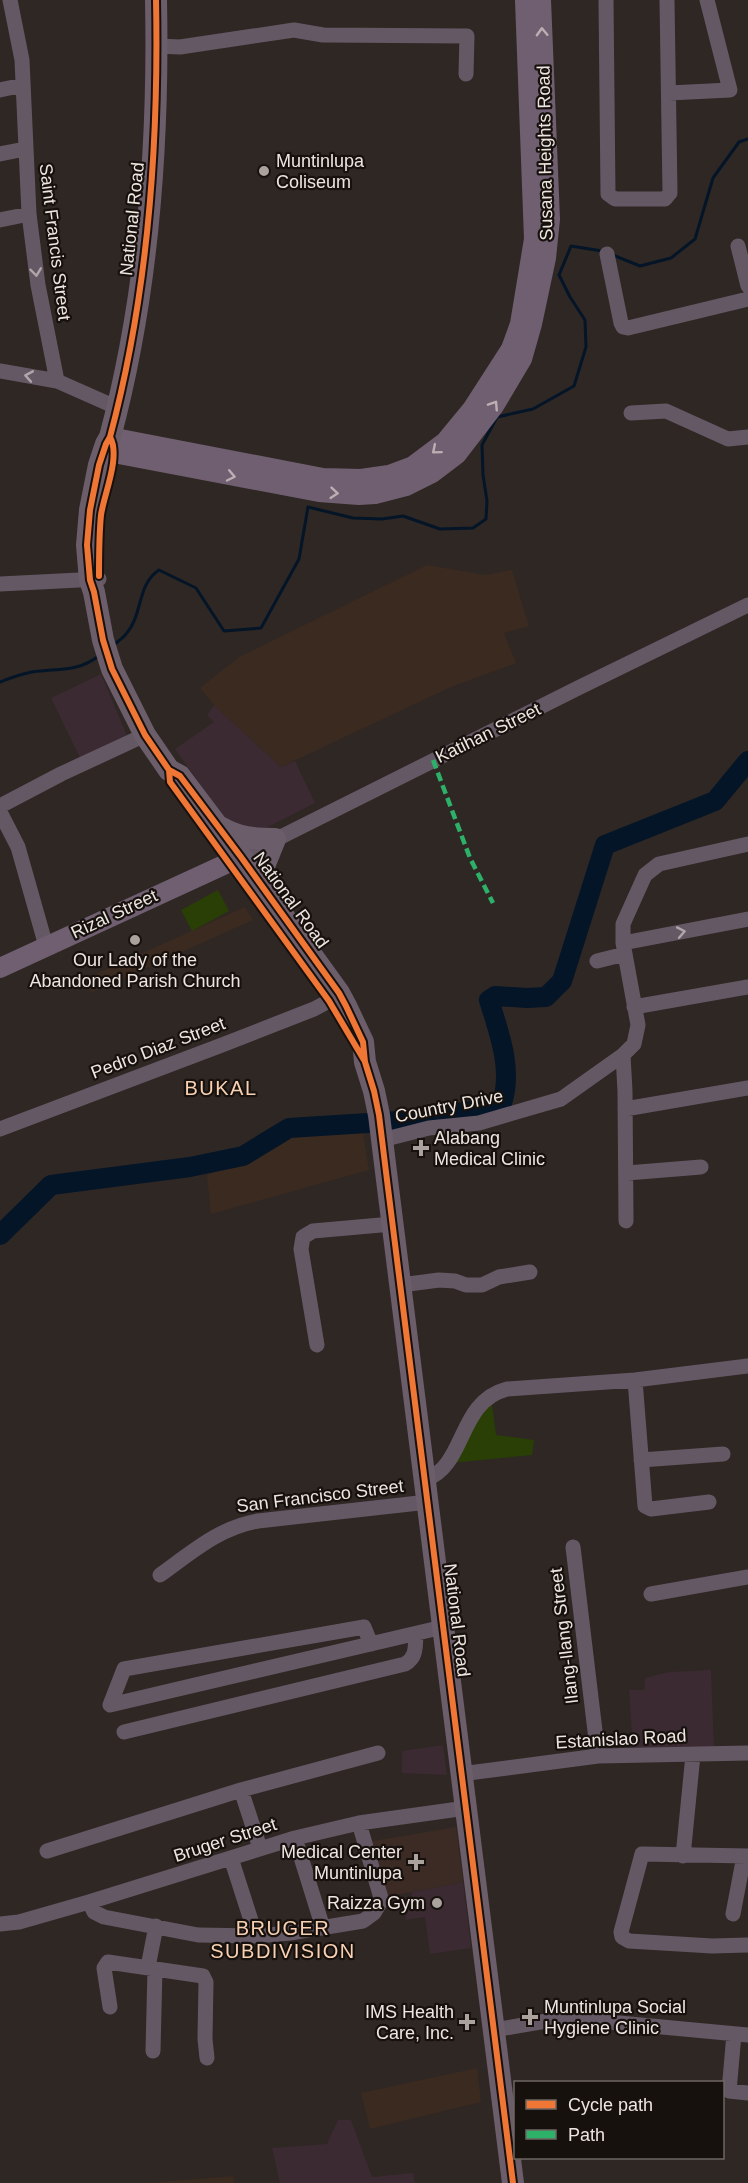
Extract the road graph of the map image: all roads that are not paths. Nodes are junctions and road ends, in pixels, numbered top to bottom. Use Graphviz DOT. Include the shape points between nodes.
graph roads {
  1 [pos="10,0"];
  2 [pos="156,0"];
  3 [pos="525,0"];
  4 [pos="541,0"];
  5 [pos="606,0"];
  6 [pos="667,0"];
  7 [pos="707,0"];
  8 [pos="157,46"];
  9 [pos="466,74"];
  10 [pos="23,85"];
  11 [pos="0,90"];
  12 [pos="669,93"];
  13 [pos="25,149"];
  14 [pos="0,154"];
  15 [pos="28,214"];
  16 [pos="0,220"];
  17 [pos="738,246"];
  18 [pos="607,254"];
  19 [pos="748,286"];
  20 [pos="748,299"];
  21 [pos="0,372"];
  22 [pos="57,381"];
  23 [pos="118,408"];
  24 [pos="631,413"];
  25 [pos="748,437"];
  26 [pos="109,447"];
  27 [pos="0,584"];
  28 [pos="94,584"];
  29 [pos="748,605"];
  30 [pos="145,735"];
  31 [pos="170,770"];
  32 [pos="0,806"];
  33 [pos="0,812"];
  34 [pos="217,825"];
  35 [pos="274,839"];
  36 [pos="748,844"];
  37 [pos="235,860"];
  38 [pos="265,890"];
  39 [pos="748,919"];
  40 [pos="46,946"];
  41 [pos="624,949"];
  42 [pos="597,961"];
  43 [pos="0,968"];
  44 [pos="748,987"];
  45 [pos="329,1001"];
  46 [pos="634,1007"];
  47 [pos="623,1055"];
  48 [pos="365,1062"];
  49 [pos="748,1088"];
  50 [pos="625,1109"];
  51 [pos="0,1129"];
  52 [pos="380,1129"];
  53 [pos="701,1167"];
  54 [pos="627,1173"];
  55 [pos="626,1221"];
  56 [pos="392,1224"];
  57 [pos="530,1272"];
  58 [pos="401,1285"];
  59 [pos="317,1345"];
  60 [pos="748,1366"];
  61 [pos="635,1380"];
  62 [pos="723,1454"];
  63 [pos="641,1460"];
  64 [pos="425,1480"];
  65 [pos="709,1502"];
  66 [pos="428,1503"];
  67 [pos="573,1547"];
  68 [pos="160,1575"];
  69 [pos="748,1577"];
  70 [pos="651,1593"];
  71 [pos="443,1627"];
  72 [pos="416,1634"];
  73 [pos="371,1644"];
  74 [pos="124,1732"];
  75 [pos="378,1753"];
  76 [pos="748,1753"];
  77 [pos="693,1755"];
  78 [pos="598,1756"];
  79 [pos="461,1774"];
  80 [pos="241,1790"];
  81 [pos="466,1808"];
  82 [pos="358,1823"];
  83 [pos="295,1838"];
  84 [pos="261,1848"];
  85 [pos="47,1851"];
  86 [pos="683,1856"];
  87 [pos="746,1856"];
  88 [pos="231,1858"];
  89 [pos="90,1902"];
  90 [pos="733,1914"];
  91 [pos="0,1924"];
  92 [pos="156,1926"];
  93 [pos="323,1928"];
  94 [pos="256,1936"];
  95 [pos="748,1945"];
  96 [pos="152,1968"];
  97 [pos="110,2007"];
  98 [pos="741,2034"];
  99 [pos="494,2035"];
  100 [pos="153,2050"];
  101 [pos="207,2058"];
  102 [pos="748,2093"];
  103 [pos="513,2183"];
  1 -- 10 [label="street, Saint Francis Street"];
  2 -- 8 [label="highway, National Road"];
  3 -- 26 [label="main road, Susana Heights Road, one-way" via="534,239 520,324 511,349 485,390 445,442 413,466 360,479 323,478"];
  26 -- 4 [label="main road, Susana Heights Road, one-way" via="308,490 359,495 406,486 457,454 494,406 522,359 546,258 550,219"];
  5 -- 12 [label="street" via="610,197 666,199 670,193"];
  6 -- 12 [label="street"];
  7 -- 12 [label="street" via="729,90"];
  8 -- 9 [label="street" via="180,47 294,30 466,36"];
  8 -- 23 [label="highway, National Road" via="150,210"];
  10 -- 11 [label="street"];
  10 -- 13 [label="street, Saint Francis Street"];
  13 -- 14 [label="street"];
  13 -- 15 [label="street, Saint Francis Street"];
  15 -- 16 [label="street"];
  15 -- 22 [label="street, Saint Francis Street, one-way"];
  17 -- 19 [label="street"];
  18 -- 20 [label="street" via="623,327"];
  22 -- 21 [label="street, one-way"];
  22 -- 23 [label="street"];
  23 -- 26 [label="highway, National Road"];
  24 -- 25 [label="street" via="666,411 728,439"];
  26 -- 28 [label="highway, National Road"];
  27 -- 28 [label="street"];
  28 -- 30 [label="highway, National Road" via="112,669"];
  29 -- 35 [label="street, Katihan Street"];
  30 -- 31 [label="highway, National Road"];
  30 -- 32 [label="street"];
  31 -- 34 [label="highway, National Road" via="180,776"];
  31 -- 37 [label="highway, National Road" via="170,782"];
  33 -- 40 [label="street" via="18,847"];
  34 -- 35 [label="highway" via="249,839"];
  34 -- 37 [label="highway, National Road"];
  35 -- 37 [label="street, Katihan Street"];
  35 -- 38 [label="highway" via="262,871"];
  36 -- 41 [label="street, Country Drive" via="659,864 645,875 623,924"];
  37 -- 38 [label="highway, National Road"];
  37 -- 40 [label="main road, Rizal Street"];
  37 -- 45 [label="highway, National Road"];
  38 -- 48 [label="highway, National Road" via="339,993 363,1042"];
  41 -- 39 [label="street, one-way"];
  40 -- 43 [label="main road, Rizal Street"];
  41 -- 42 [label="street"];
  41 -- 46 [label="street, Country Drive"];
  44 -- 46 [label="street"];
  45 -- 48 [label="highway, National Road"];
  45 -- 51 [label="street, Pedro Diaz Street"];
  46 -- 47 [label="street, Country Drive" via="638,1025 634,1044"];
  47 -- 50 [label="street"];
  47 -- 52 [label="street, Country Drive" via="561,1099 478,1123"];
  48 -- 52 [label="highway, National Road"];
  49 -- 50 [label="street"];
  50 -- 54 [label="street"];
  52 -- 56 [label="highway, National Road"];
  53 -- 54 [label="street"];
  54 -- 55 [label="street"];
  56 -- 58 [label="highway, National Road"];
  56 -- 59 [label="street" via="313,1231 303,1237 300,1242"];
  57 -- 58 [label="street" via="499,1277 482,1286 447,1280"];
  58 -- 64 [label="highway, National Road"];
  60 -- 61 [label="street"];
  61 -- 63 [label="street"];
  61 -- 64 [label="street" via="496,1392 475,1412 441,1472"];
  62 -- 63 [label="street"];
  63 -- 65 [label="street" via="643,1502 647,1508"];
  64 -- 66 [label="highway, National Road"];
  66 -- 68 [label="street, San Francisco Street" via="239,1524"];
  66 -- 71 [label="highway, National Road"];
  67 -- 78 [label="street, Ilang-Ilang Street"];
  69 -- 70 [label="street"];
  71 -- 72 [label="street"];
  71 -- 79 [label="highway, National Road"];
  72 -- 73 [label="street"];
  72 -- 74 [label="street" via="415,1653 405,1664"];
  73 -- 73 [label="street" via="246,1673 110,1705 124,1669 364,1627"];
  75 -- 80 [label="street"];
  76 -- 77 [label="street, Estanislao Road"];
  77 -- 78 [label="street, Estanislao Road"];
  77 -- 86 [label="street"];
  78 -- 79 [label="street, Estanislao Road"];
  79 -- 81 [label="highway, National Road"];
  80 -- 84 [label="street"];
  80 -- 85 [label="street"];
  81 -- 82 [label="street, Bruger Street"];
  81 -- 99 [label="highway, National Road"];
  82 -- 83 [label="street, Bruger Street"];
  82 -- 93 [label="street" via="380,1904 363,1921"];
  83 -- 84 [label="street, Bruger Street"];
  83 -- 93 [label="street"];
  84 -- 88 [label="street, Bruger Street"];
  86 -- 87 [label="street"];
  86 -- 95 [label="street" via="642,1854 622,1938"];
  87 -- 90 [label="street"];
  88 -- 89 [label="street, Bruger Street"];
  88 -- 94 [label="street"];
  89 -- 91 [label="street, Bruger Street"];
  89 -- 92 [label="street" via="94,1912 104,1917"];
  92 -- 94 [label="street" via="214,1936"];
  92 -- 96 [label="street"];
  93 -- 94 [label="street"];
  96 -- 97 [label="street" via="111,1962 105,1965"];
  96 -- 100 [label="street"];
  96 -- 101 [label="street" via="204,1977"];
  98 -- 99 [label="street" via="558,2019"];
  98 -- 102 [label="street" via="729,2091"];
  99 -- 103 [label="highway, National Road"];
}
